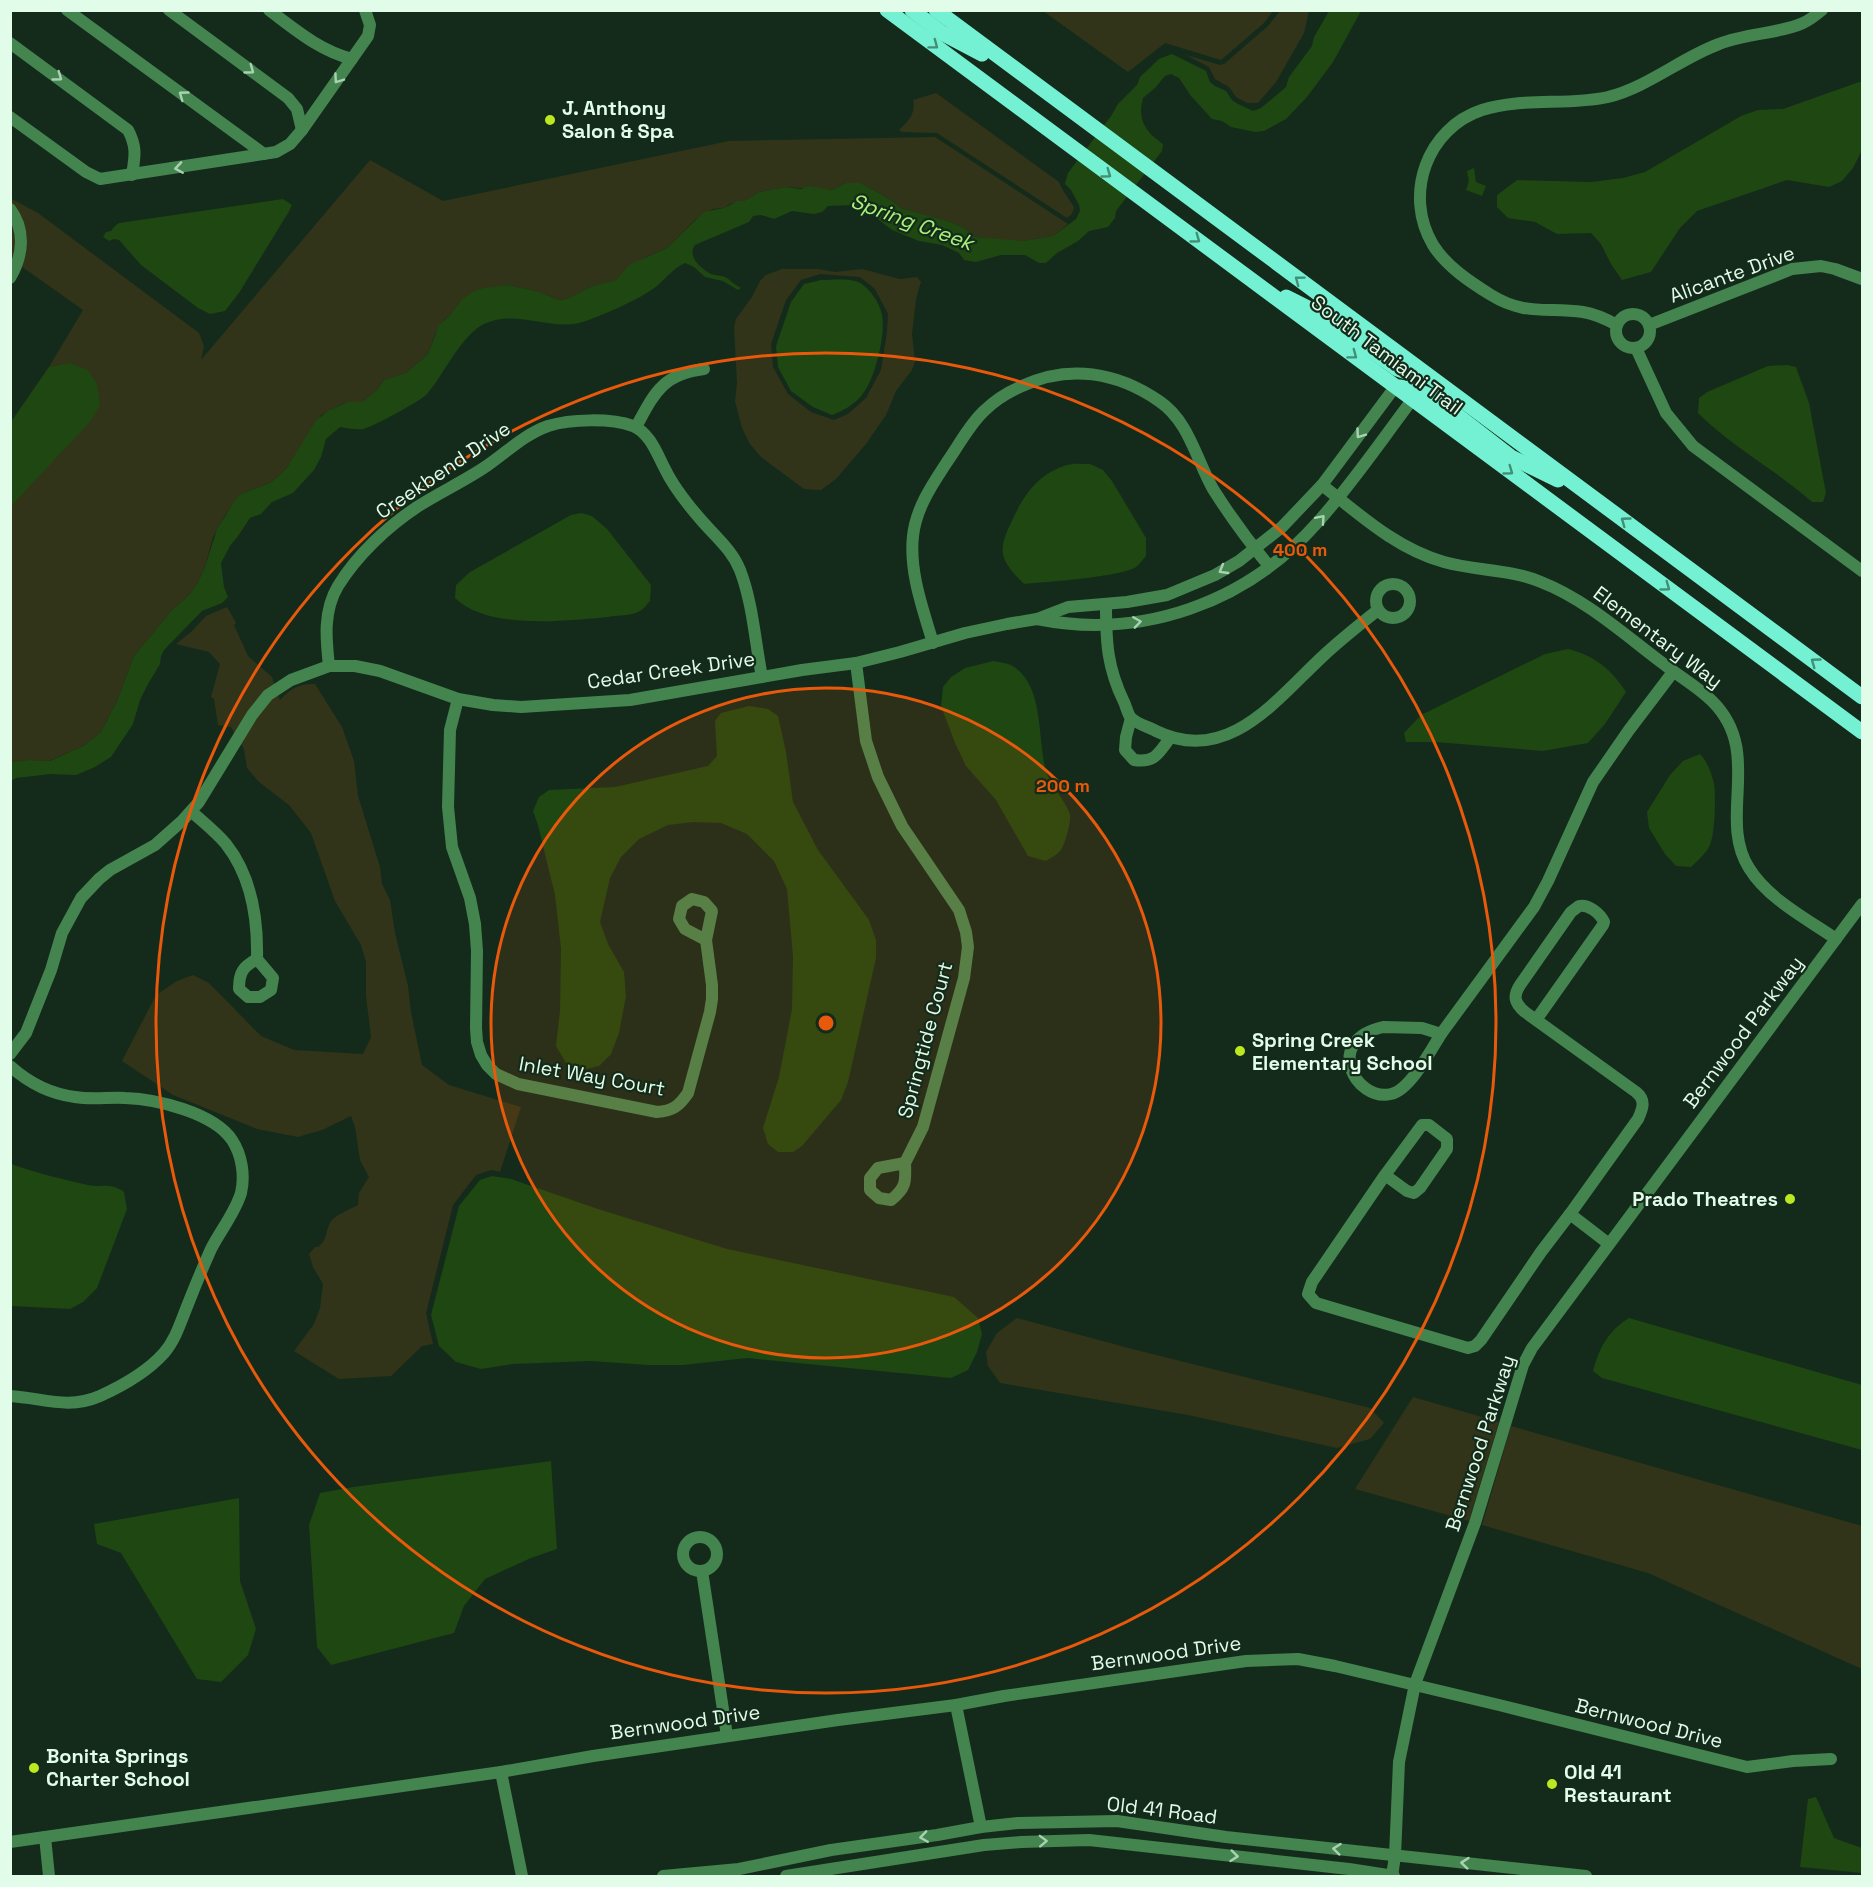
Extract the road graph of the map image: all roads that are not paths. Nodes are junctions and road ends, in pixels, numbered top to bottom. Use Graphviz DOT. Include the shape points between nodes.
graph roads {
  1 [pos="67,10"];
  2 [pos="169,10"];
  3 [pos="269,10"];
  4 [pos="365,10"];
  5 [pos="887,10"];
  6 [pos="912,10"];
  7 [pos="936,10"];
  8 [pos="1822,10"];
  9 [pos="10,43"];
  10 [pos="352,59"];
  11 [pos="1027,78"];
  12 [pos="10,117"];
  13 [pos="302,130"];
  14 [pos="264,154"];
  15 [pos="132,174"];
  16 [pos="10,209"];
  17 [pos="10,278"];
  18 [pos="1863,279"];
  19 [pos="1253,282"];
  20 [pos="1617,325"];
  21 [pos="1649,325"];
  22 [pos="1636,348"];
  23 [pos="1416,367"];
  24 [pos="704,369"];
  25 [pos="1395,387"];
  26 [pos="1412,400"];
  27 [pos="636,427"];
  28 [pos="1322,485"];
  29 [pos="1338,498"];
  30 [pos="1598,501"];
  31 [pos="1255,549"];
  32 [pos="1269,566"];
  33 [pos="1863,571"];
  34 [pos="1106,604"];
  35 [pos="1378,610"];
  36 [pos="1037,619"];
  37 [pos="1106,625"];
  38 [pos="933,643"];
  39 [pos="856,663"];
  40 [pos="329,666"];
  41 [pos="1673,672"];
  42 [pos="762,677"];
  43 [pos="1863,697"];
  44 [pos="458,699"];
  45 [pos="1131,718"];
  46 [pos="1863,732"];
  47 [pos="1170,738"];
  48 [pos="192,812"];
  49 [pos="1863,904"];
  50 [pos="1836,939"];
  51 [pos="706,940"];
  52 [pos="258,959"];
  53 [pos="1536,1020"];
  54 [pos="1441,1034"];
  55 [pos="10,1054"];
  56 [pos="10,1066"];
  57 [pos="905,1163"];
  58 [pos="1385,1175"];
  59 [pos="1570,1214"];
  60 [pos="1609,1244"];
  61 [pos="10,1396"];
  62 [pos="702,1571"];
  63 [pos="1415,1684"];
  64 [pos="956,1705"];
  65 [pos="727,1736"];
  66 [pos="1831,1759"];
  67 [pos="501,1772"];
  68 [pos="981,1827"];
  69 [pos="45,1837"];
  70 [pos="10,1842"];
  71 [pos="984,1845"];
  72 [pos="1395,1857"];
  73 [pos="49,1876"];
  74 [pos="522,1876"];
  75 [pos="663,1876"];
  76 [pos="786,1876"];
  77 [pos="1392,1876"];
  78 [pos="1586,1876"];
  14 -- 1 [label="street, one-way"];
  2 -- 13 [label="street, one-way" via="288,98 297,109"];
  3 -- 10 [label="street" via="316,45"];
  4 -- 10 [label="street" via="370,25 368,36"];
  5 -- 19 [label="main road, South Tamiami Trail, one-way"];
  6 -- 11 [label="main road" via="942,33"];
  7 -- 11 [label="main road, South Tamiami Trail"];
  8 -- 20 [label="street" via="1804,23 1719,44 1609,97 1482,110 1455,124 1436,145 1424,169 1420,205 1426,231 1440,256 1473,283 1516,307 1585,312"];
  9 -- 15 [label="street, one-way" via="128,130 135,141"];
  10 -- 13 [label="street, one-way"];
  23 -- 11 [label="main road, South Tamiami Trail, one-way"];
  12 -- 15 [label="street" via="100,179"];
  13 -- 14 [label="street" via="283,150"];
  14 -- 15 [label="street, one-way"];
  16 -- 17 [label="street" via="22,241"];
  18 -- 21 [label="street, Alicante Drive" via="1821,266 1791,268"];
  19 -- 23 [label="main road" via="1320,314 1397,369 1406,372"];
  19 -- 25 [label="main road, South Tamiami Trail, one-way"];
  20 -- 21 [label="street" via="1625,316 1634,314"];
  20 -- 22 [label="street" via="1620,342"];
  21 -- 22 [label="street" via="1648,340"];
  22 -- 33 [label="street" via="1666,412 1693,446"];
  23 -- 30 [label="main road, South Tamiami Trail"];
  24 -- 27 [label="street" via="689,371 664,383"];
  25 -- 26 [label="main road, South Tamiami Trail"];
  25 -- 28 [label="street, Cedar Creek Drive, one-way"];
  25 -- 30 [label="main road" via="1435,398 1511,457"];
  26 -- 29 [label="street, Cedar Creek Drive"];
  26 -- 46 [label="main road, South Tamiami Trail, one-way"];
  27 -- 40 [label="street, Creekbend Drive" via="600,420 547,426 402,518 365,552 337,587 325,629"];
  27 -- 42 [label="street" via="650,442 681,495 723,542 739,568"];
  28 -- 29 [label="street, Elementary Way"];
  28 -- 31 [label="street, Cedar Creek Drive" via="1295,516"];
  32 -- 29 [label="street, Cedar Creek Drive, one-way" via="1296,545"];
  29 -- 41 [label="street, Elementary Way" via="1398,542 1428,557 1525,576 1564,593"];
  43 -- 30 [label="main road, South Tamiami Trail, one-way"];
  31 -- 32 [label="street"];
  31 -- 34 [label="street, Cedar Creek Drive, one-way" via="1215,575 1183,589 1155,598"];
  31 -- 38 [label="street" via="1212,487 1188,435 1171,410 1134,386 1106,376 1077,372 1051,376 1008,393 982,412 922,505 913,534 913,562"];
  37 -- 32 [label="street, Cedar Creek Drive, one-way" via="1137,623 1189,610 1236,588"];
  34 -- 36 [label="street, Cedar Creek Drive" via="1068,607"];
  34 -- 37 [label="street"];
  35 -- 47 [label="street" via="1245,727 1213,738"];
  36 -- 37 [label="street, Cedar Creek Drive"];
  36 -- 38 [label="street, Cedar Creek Drive"];
  37 -- 45 [label="street" via="1110,666"];
  38 -- 39 [label="street, Cedar Creek Drive"];
  39 -- 42 [label="street, Cedar Creek Drive"];
  39 -- 57 [label="street, Springtide Court" via="867,741 878,777 902,826 959,910 968,947 964,978 923,1126"];
  40 -- 44 [label="street, Cedar Creek Drive" via="368,668"];
  40 -- 48 [label="street, Cedar Creek Drive" via="296,677 268,695"];
  41 -- 50 [label="street, Elementary Way" via="1711,699 1735,736 1740,846 1749,870 1776,897"];
  41 -- 54 [label="street" via="1593,783 1534,907"];
  42 -- 44 [label="street, Cedar Creek Drive" via="630,700 521,707"];
  44 -- 51 [label="street, Inlet Way Court" via="450,730 449,820 452,847 475,924 477,1042 487,1065 496,1074 518,1084 657,1112 670,1111 681,1104 688,1093 710,1012 712,985"];
  45 -- 47 [label="street"];
  45 -- 47 [label="street" via="1125,750 1134,760 1146,762 1157,756"];
  48 -- 52 [label="street" via="227,846 247,882 257,921"];
  48 -- 55 [label="street, Cedar Creek Drive" via="165,838 110,870 81,898 62,933 26,1033"];
  49 -- 50 [label="street, Bernwood Parkway"];
  50 -- 60 [label="street, Bernwood Parkway"];
  53 -- 53 [label="street" via="1516,1003 1516,991 1571,912 1588,906 1602,916 1603,925"];
  53 -- 59 [label="street" via="1636,1092 1643,1103 1638,1119"];
  54 -- 54 [label="street" via="1411,1079 1391,1094 1363,1087 1353,1076 1351,1048 1359,1036 1371,1030 1422,1028"];
  56 -- 61 [label="street" via="37,1085 62,1095 140,1099 205,1117 226,1131 234,1142 243,1180 236,1205 211,1250 177,1332 155,1361 110,1391 85,1401 60,1404"];
  58 -- 58 [label="street" via="1414,1193 1447,1149 1447,1139 1429,1125 1422,1125"];
  58 -- 59 [label="street" via="1312,1282 1309,1297 1322,1305 1466,1348 1481,1340"];
  59 -- 60 [label="street"];
  60 -- 63 [label="street, Bernwood Parkway" via="1523,1365 1476,1523"];
  62 -- 65 [label="street"];
  63 -- 64 [label="street, Bernwood Drive" via="1305,1660 1271,1659"];
  63 -- 66 [label="street, Bernwood Drive" via="1747,1767"];
  63 -- 72 [label="street, Bernwood Parkway" via="1399,1762"];
  64 -- 65 [label="street, Bernwood Drive"];
  64 -- 68 [label="street"];
  65 -- 67 [label="street, Bernwood Drive"];
  67 -- 69 [label="street, Bernwood Drive"];
  67 -- 74 [label="street"];
  68 -- 71 [label="street"];
  72 -- 68 [label="street, Old 41 Road, one-way" via="1117,1821"];
  68 -- 75 [label="street, Old 41 Road, one-way" via="739,1869"];
  69 -- 70 [label="street, Bernwood Drive"];
  69 -- 73 [label="street"];
  71 -- 76 [label="street, Old 41 Road"];
  71 -- 77 [label="street, Old 41 Road, one-way" via="1089,1840"];
  72 -- 77 [label="street, Bernwood Parkway"];
  78 -- 72 [label="street, Old 41 Road, one-way"];
}
